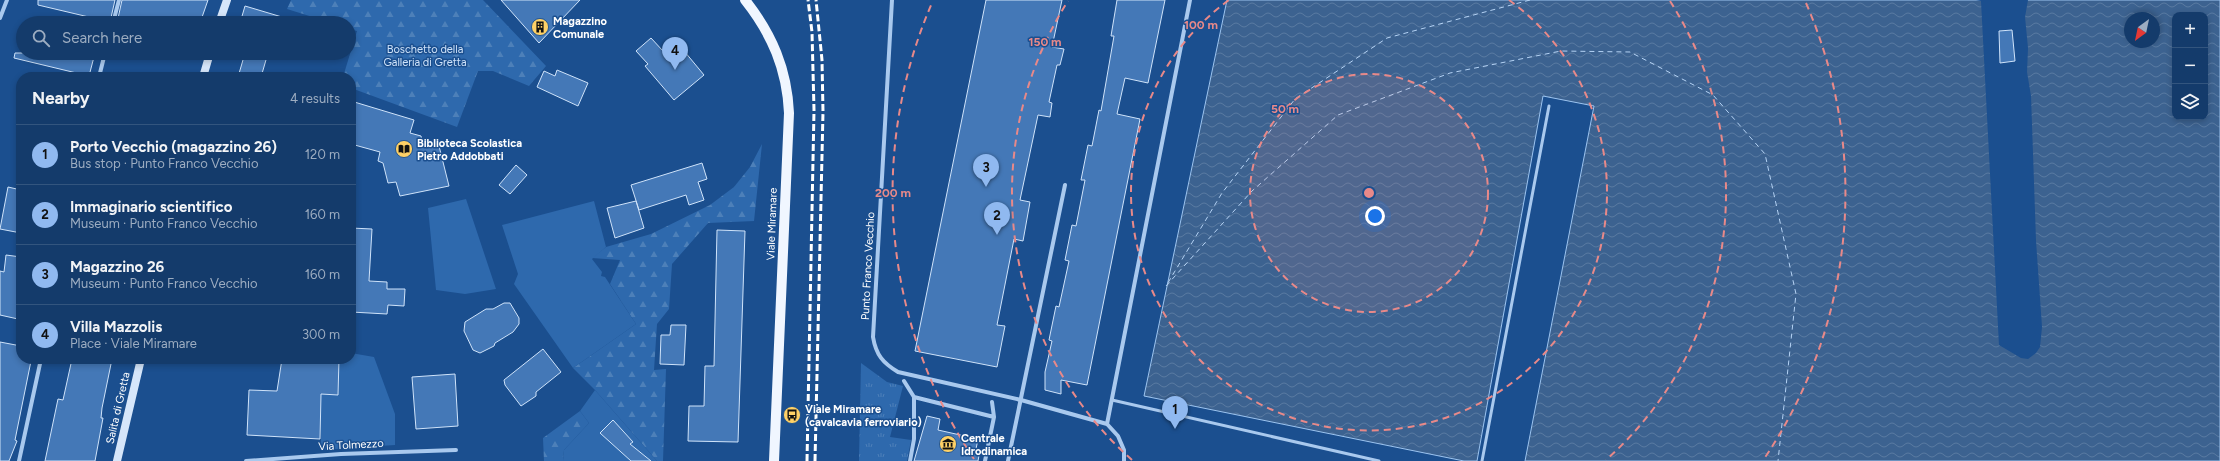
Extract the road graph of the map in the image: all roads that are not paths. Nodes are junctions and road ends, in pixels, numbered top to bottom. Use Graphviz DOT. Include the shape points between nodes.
graph roads {
  1 [pos="7,0"];
  2 [pos="119,0"];
  3 [pos="226,0"];
  4 [pos="745,0"];
  5 [pos="892,0"];
  6 [pos="1190,0"];
  7 [pos="115,16"];
  8 [pos="221,16"];
  9 [pos="0,18"];
  10 [pos="104,60"];
  11 [pos="208,60"];
  12 [pos="100,72"];
  13 [pos="204,72"];
  14 [pos="1549,106"];
  15 [pos="1065,185"];
  16 [pos="40,364"];
  17 [pos="140,364"];
  18 [pos="904,381"];
  19 [pos="914,397"];
  20 [pos="1021,400"];
  21 [pos="1112,400"];
  22 [pos="992,402"];
  23 [pos="994,417"];
  24 [pos="1107,424"];
  25 [pos="456,450"];
  26 [pos="19,461"];
  27 [pos="117,461"];
  28 [pos="246,461"];
  29 [pos="774,461"];
  30 [pos="910,461"];
  31 [pos="985,461"];
  32 [pos="1008,461"];
  33 [pos="1124,461"];
  34 [pos="1379,461"];
  35 [pos="1482,461"];
  1 -- 9 [label="street"];
  2 -- 7 [label="street"];
  3 -- 8 [label="main road"];
  4 -- 29 [label="main road, Viale Miramare" via="774,44 788,92"];
  5 -- 20 [label="street, Punto Franco Vecchio" via="872,337 875,347 885,364 898,372"];
  6 -- 21 [label="street"];
  10 -- 12 [label="street"];
  11 -- 13 [label="main road"];
  14 -- 35 [label="lane"];
  15 -- 20 [label="street"];
  16 -- 26 [label="street"];
  17 -- 27 [label="main road, Salita di Gretta"];
  18 -- 19 [label="street"];
  19 -- 23 [label="street"];
  19 -- 30 [label="street" via="914,439"];
  20 -- 24 [label="street, Punto Franco Vecchio"];
  20 -- 32 [label="street"];
  21 -- 24 [label="street"];
  21 -- 34 [label="lane"];
  22 -- 23 [label="street"];
  23 -- 31 [label="street"];
  24 -- 33 [label="street" via="1118,436 1124,450"];
  25 -- 28 [label="street, Via Tolmezzo"];
}
